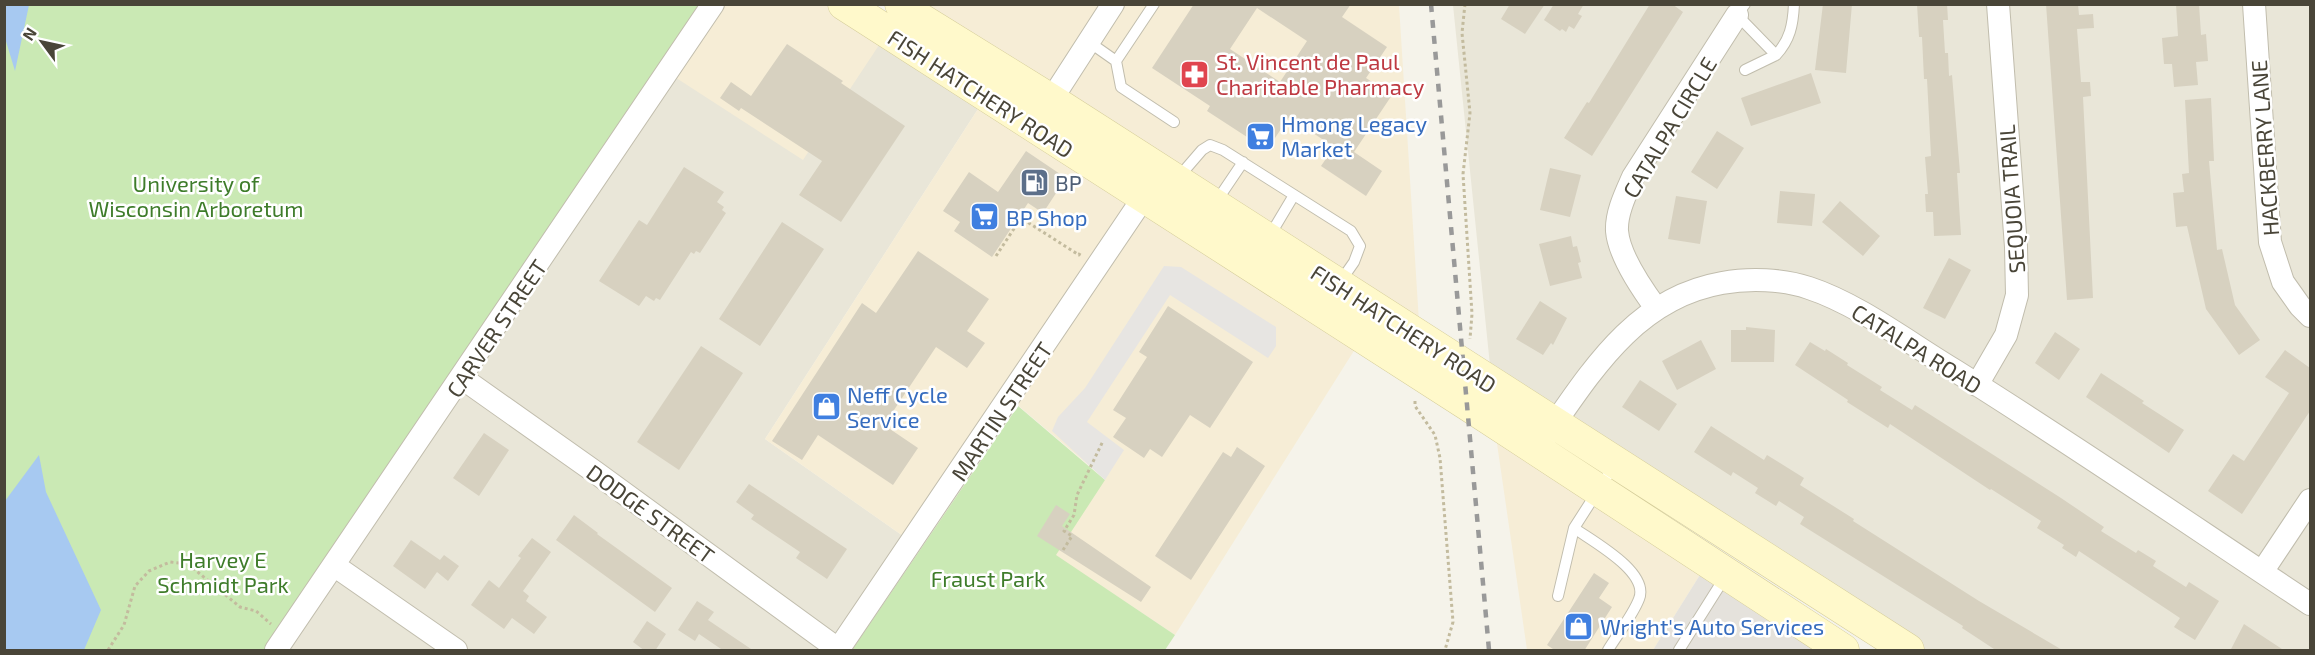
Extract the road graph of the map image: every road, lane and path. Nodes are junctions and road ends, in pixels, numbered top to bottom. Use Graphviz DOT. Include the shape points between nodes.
graph roads {
  1 [pos="713,4"];
  2 [pos="844,4"];
  3 [pos="901,4"];
  4 [pos="1113,4"];
  5 [pos="1154,4"];
  6 [pos="1465,4"];
  7 [pos="1794,4"];
  8 [pos="1998,4"];
  9 [pos="2254,4"];
  10 [pos="1741,10"];
  11 [pos="1089,42"];
  12 [pos="1776,55"];
  13 [pos="1116,61"];
  14 [pos="1745,70"];
  15 [pos="1043,113"];
  16 [pos="1174,122"];
  17 [pos="1243,162"];
  18 [pos="1168,176"];
  19 [pos="1294,195"];
  20 [pos="1144,198"];
  21 [pos="1214,205"];
  22 [pos="1268,240"];
  23 [pos="1085,246"];
  24 [pos="996,256"];
  25 [pos="1338,285"];
  26 [pos="1656,308"];
  27 [pos="2310,316"];
  28 [pos="1470,341"];
  29 [pos="462,378"];
  30 [pos="1977,385"];
  31 [pos="1414,396"];
  32 [pos="1546,438"];
  33 [pos="1102,441"];
  34 [pos="1615,464"];
  35 [pos="1598,490"];
  36 [pos="2310,500"];
  37 [pos="1574,528"];
  38 [pos="1063,550"];
  39 [pos="335,566"];
  40 [pos="2262,572"];
  41 [pos="1726,574"];
  42 [pos="1558,596"];
  43 [pos="2310,604"];
  44 [pos="281,643"];
  45 [pos="838,650"];
  46 [pos="1681,650"];
  47 [pos="108,651"];
  48 [pos="456,651"];
  49 [pos="1445,651"];
  50 [pos="1608,651"];
  51 [pos="1842,651"];
  52 [pos="1908,651"];
  1 -- 29 [label="street, CARVER STREET"];
  2 -- 15 [label="main road, FISH HATCHERY ROAD"];
  3 -- 15 [label="main road, FISH HATCHERY ROAD"];
  4 -- 11 [label="street"];
  5 -- 13 [label="lane"];
  6 -- 28 [label="path" via="1462,33 1470,113 1463,174 1472,314"];
  7 -- 12 [label="lane" via="1791,32"];
  8 -- 30 [label="street, SEQUOIA TRAIL" via="2017,295 2006,335"];
  9 -- 27 [label="street, HACKBERRY LANE" via="2270,242 2283,282"];
  10 -- 12 [label="lane"];
  10 -- 26 [label="street, CATALPA CIRCLE" via="1633,177 1622,202 1617,232 1637,281"];
  11 -- 13 [label="lane"];
  11 -- 15 [label="street"];
  12 -- 14 [label="lane"];
  13 -- 16 [label="lane" via="1121,87"];
  15 -- 18 [label="main road, FISH HATCHERY ROAD"];
  15 -- 20 [label="main road, FISH HATCHERY ROAD"];
  17 -- 18 [label="lane" via="1210,146"];
  17 -- 19 [label="lane"];
  17 -- 21 [label="lane"];
  18 -- 20 [label="street, MARTIN STREET"];
  18 -- 21 [label="main road, FISH HATCHERY ROAD"];
  19 -- 22 [label="lane"];
  19 -- 25 [label="lane" via="1351,231 1360,246"];
  20 -- 32 [label="main road, FISH HATCHERY ROAD"];
  20 -- 45 [label="street, MARTIN STREET"];
  21 -- 22 [label="main road, FISH HATCHERY ROAD"];
  22 -- 25 [label="main road, FISH HATCHERY ROAD"];
  23 -- 24 [label="path" via="1078,255 1021,218"];
  25 -- 32 [label="main road, FISH HATCHERY ROAD"];
  26 -- 30 [label="street, CATALPA ROAD" via="1682,294 1722,282 1766,280 1808,288 1849,305"];
  26 -- 32 [label="street, CATALPA ROAD" via="1623,334 1598,362"];
  29 -- 39 [label="street, CARVER STREET"];
  29 -- 45 [label="street, DODGE STREET"];
  30 -- 40 [label="street, CATALPA ROAD"];
  31 -- 49 [label="path" via="1415,406 1435,435 1440,458 1453,622"];
  32 -- 34 [label="main road, FISH HATCHERY ROAD"];
  32 -- 35 [label="main road, FISH HATCHERY ROAD"];
  33 -- 38 [label="path" via="1064,531 1072,536"];
  34 -- 35 [label="lane"];
  34 -- 52 [label="main road, FISH HATCHERY ROAD"];
  35 -- 37 [label="lane"];
  35 -- 41 [label="main road, FISH HATCHERY ROAD"];
  36 -- 40 [label="street"];
  37 -- 42 [label="lane"];
  37 -- 50 [label="lane" via="1620,561 1635,575 1641,588 1640,598"];
  39 -- 44 [label="street, CARVER STREET"];
  39 -- 48 [label="street"];
  40 -- 43 [label="street, CATALPA ROAD"];
  41 -- 46 [label="lane"];
  41 -- 51 [label="main road, FISH HATCHERY ROAD"];
  44 -- 47 [label="path" via="256,611 240,607 188,564 171,562 148,571 135,586 124,625"];
}
